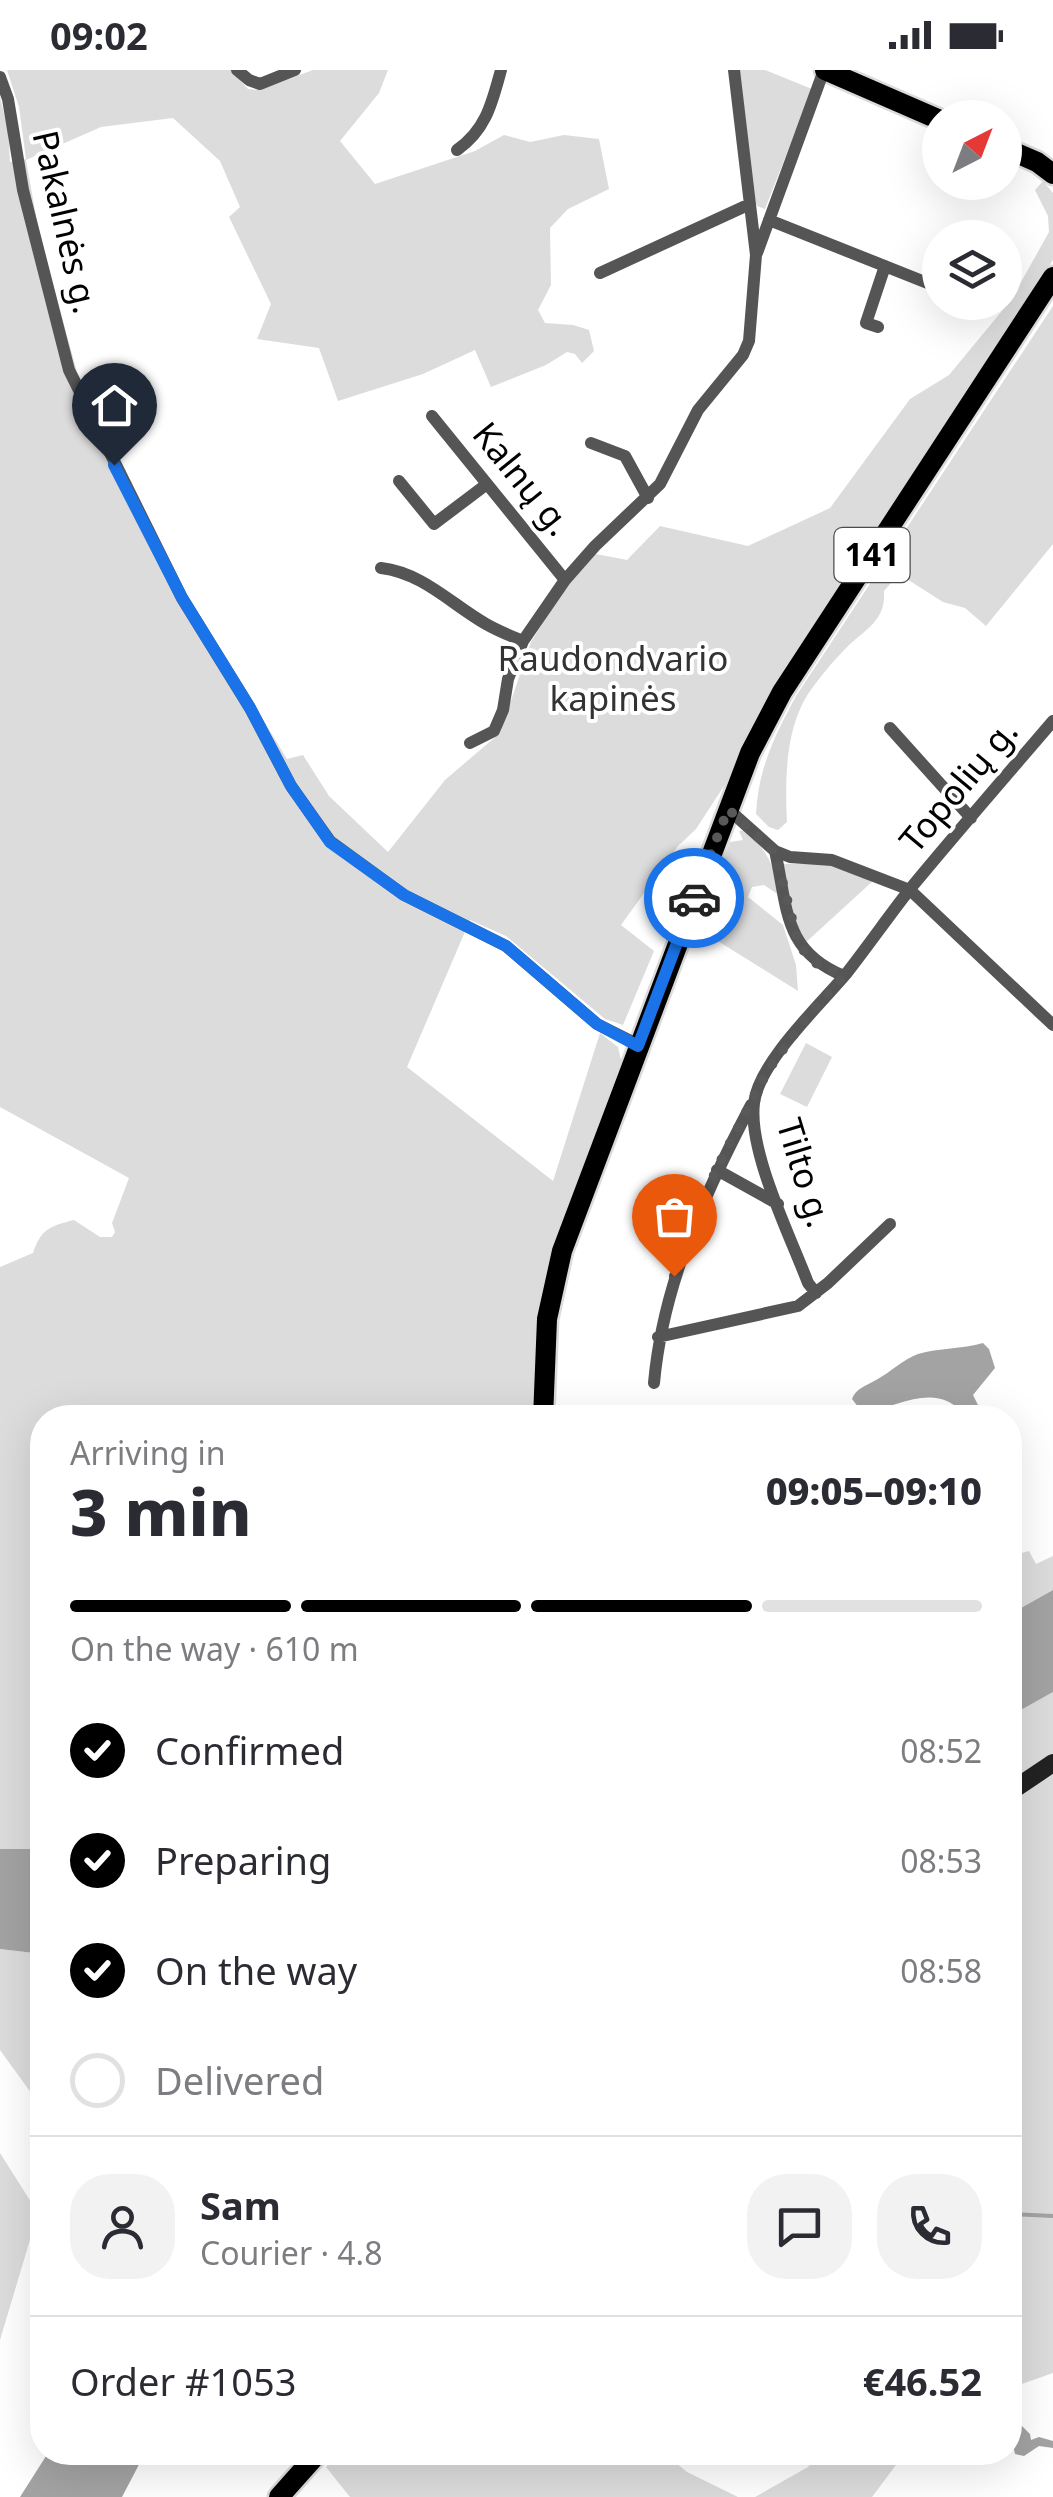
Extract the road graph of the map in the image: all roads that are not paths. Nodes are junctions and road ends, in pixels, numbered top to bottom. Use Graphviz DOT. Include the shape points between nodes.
graph roads {
  1 [pos="238,70"];
  2 [pos="295,70"];
  3 [pos="734,70"];
  4 [pos="825,70"];
  5 [pos="496,71"];
  6 [pos="0,76"];
  7 [pos="922,112"];
  8 [pos="457,150"];
  9 [pos="1022,155"];
  10 [pos="1053,174"];
  11 [pos="750,204"];
  12 [pos="769,220"];
  13 [pos="756,255"];
  14 [pos="885,266"];
  15 [pos="600,273"];
  16 [pos="1053,277"];
  17 [pos="922,281"];
  18 [pos="878,327"];
  19 [pos="432,416"];
  20 [pos="591,443"];
  21 [pos="399,482"];
  22 [pos="487,484"];
  23 [pos="648,498"];
  24 [pos="381,568"];
  25 [pos="565,580"];
  26 [pos="523,641"];
  27 [pos="1053,721"];
  28 [pos="890,728"];
  29 [pos="470,743"];
  30 [pos="728,809"];
  31 [pos="971,818"];
  32 [pos="775,852"];
  33 [pos="910,890"];
  34 [pos="844,976"];
  35 [pos="1053,1025"];
  36 [pos="638,1046"];
  37 [pos="754,1098"];
  38 [pos="716,1170"];
  39 [pos="778,1204"];
  40 [pos="890,1224"];
  41 [pos="816,1293"];
  42 [pos="658,1336"];
  43 [pos="654,1383"];
  44 [pos="543,1405"];
  45 [pos="1053,1763"];
  46 [pos="1022,1784"];
  47 [pos="307,2465"];
  48 [pos="279,2497"];
  1 -- 2 [label="street" via="260,84"];
  3 -- 11 [label="street"];
  4 -- 7 [label="main road"];
  4 -- 12 [label="street"];
  5 -- 8 [label="street" via="482,127"];
  6 -- 36 [label="street, Pakalnės g." via="69,370 182,598 291,786 330,842 404,895 506,946 597,1024"];
  9 -- 10 [label="main road"];
  11 -- 13 [label="street"];
  11 -- 15 [label="street"];
  12 -- 13 [label="street"];
  12 -- 14 [label="street"];
  13 -- 23 [label="street" via="744,355 698,410"];
  14 -- 17 [label="street"];
  14 -- 18 [label="street" via="866,323"];
  16 -- 30 [label="main road, 141" via="782,692"];
  19 -- 22 [label="street, Kalnų g."];
  20 -- 23 [label="street" via="625,456"];
  21 -- 22 [label="street" via="434,524"];
  22 -- 25 [label="street, Kalnų g."];
  23 -- 25 [label="street"];
  24 -- 26 [label="street" via="419,578"];
  25 -- 26 [label="street"];
  26 -- 29 [label="street" via="494,731"];
  27 -- 31 [label="street, Topolių g."];
  28 -- 31 [label="street"];
  30 -- 32 [label="street"];
  30 -- 36 [label="main road, 141"];
  31 -- 33 [label="street, Topolių g."];
  32 -- 33 [label="street" via="832,860"];
  32 -- 34 [label="street" via="799,946"];
  33 -- 34 [label="street, Tilto g."];
  33 -- 35 [label="street"];
  34 -- 37 [label="street, Tilto g." via="777,1057"];
  36 -- 44 [label="main road, 141" via="553,1286"];
  37 -- 38 [label="street"];
  37 -- 39 [label="street, Tilto g." via="758,1148"];
  38 -- 39 [label="street"];
  38 -- 42 [label="street"];
  39 -- 41 [label="street, Tilto g."];
  40 -- 41 [label="street"];
  41 -- 42 [label="street" via="798,1306"];
  42 -- 43 [label="street"];
  45 -- 46 [label="main road"];
  47 -- 48 [label="main road"];
}
